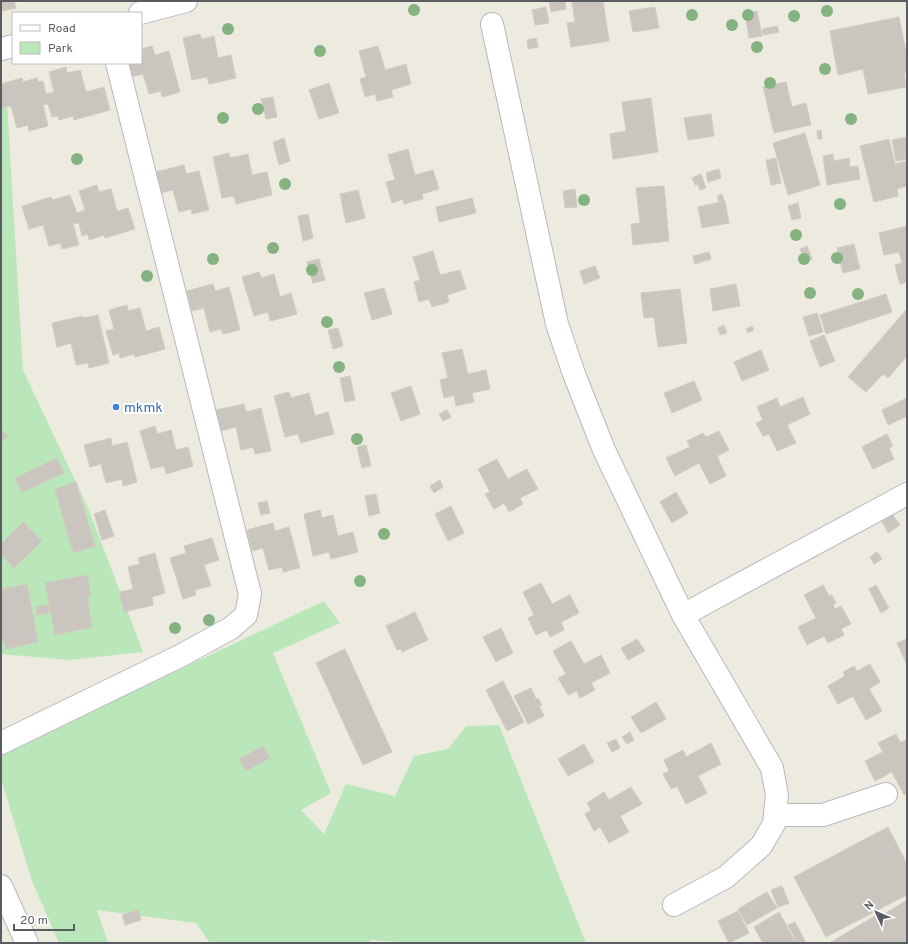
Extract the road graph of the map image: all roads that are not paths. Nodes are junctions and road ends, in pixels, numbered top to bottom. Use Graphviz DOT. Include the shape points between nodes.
graph roads {
  1 [pos="186,1"];
  2 [pos="142,12"];
  3 [pos="492,24"];
  4 [pos="12,46"];
  5 [pos="1,49"];
  6 [pos="117,64"];
  7 [pos="907,494"];
  8 [pos="683,615"];
  9 [pos="1,743"];
  10 [pos="886,794"];
  11 [pos="774,815"];
  12 [pos="1,886"];
  13 [pos="674,905"];
  14 [pos="27,943"];
  1 -- 2 [label="street"];
  3 -- 8 [label="street" via="557,324 604,450"];
  4 -- 5 [label="street"];
  6 -- 9 [label="street" via="250,594 246,615 231,628 182,655"];
  7 -- 8 [label="street"];
  8 -- 11 [label="street" via="772,768 777,795"];
  10 -- 11 [label="street" via="823,815"];
  11 -- 13 [label="street" via="774,824 761,846 726,877"];
  12 -- 14 [label="street"];
}
